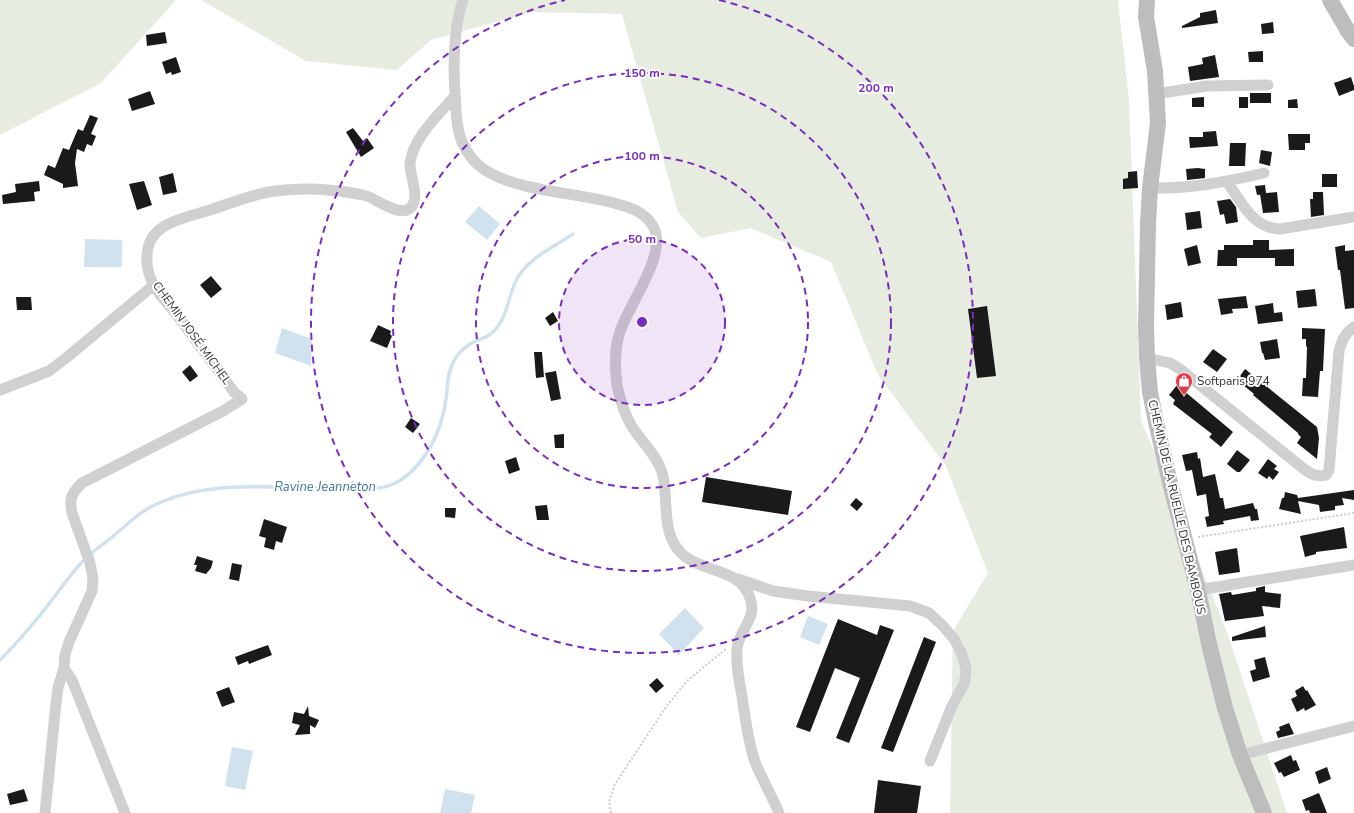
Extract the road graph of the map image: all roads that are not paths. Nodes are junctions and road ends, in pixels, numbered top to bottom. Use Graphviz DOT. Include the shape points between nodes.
graph roads {
  1 [pos="463,0"];
  2 [pos="1147,0"];
  3 [pos="1330,0"];
  4 [pos="1354,38"];
  5 [pos="1268,85"];
  6 [pos="1156,94"];
  7 [pos="455,96"];
  8 [pos="1264,173"];
  9 [pos="1228,182"];
  10 [pos="1150,188"];
  11 [pos="1354,217"];
  12 [pos="154,285"];
  13 [pos="1354,327"];
  14 [pos="1147,358"];
  15 [pos="0,390"];
  16 [pos="1354,565"];
  17 [pos="738,579"];
  18 [pos="1198,590"];
  19 [pos="64,668"];
  20 [pos="1354,726"];
  21 [pos="1240,754"];
  22 [pos="930,761"];
  23 [pos="44,813"];
  24 [pos="126,813"];
  25 [pos="779,813"];
  26 [pos="1264,813"];
  1 -- 7 [label="street" via="454,63"];
  2 -- 6 [label="street, CHEMIN DE LA RUELLE DES BAMBOUS" via="1146,17"];
  3 -- 4 [label="street"];
  5 -- 6 [label="street" via="1206,86"];
  6 -- 10 [label="street, CHEMIN DE LA RUELLE DES BAMBOUS" via="1158,123"];
  7 -- 12 [label="street, CHEMIN JOSÉ MICHEL" via="426,129 414,150 410,163 415,196 409,209 392,209 366,196 328,190 267,192 180,218 158,231 147,248"];
  7 -- 17 [label="street" via="458,129 463,144 484,170 523,186 595,198 633,208 654,227 657,237 651,268 618,336 615,354 617,385 631,425 661,471 666,517 677,547 695,562"];
  8 -- 9 [label="street"];
  9 -- 10 [label="street" via="1173,189"];
  9 -- 11 [label="street" via="1251,217 1270,228 1280,229"];
  10 -- 14 [label="street, CHEMIN DE LA RUELLE DES BAMBOUS"];
  12 -- 15 [label="street" via="49,371"];
  12 -- 19 [label="street, CHEMIN JOSÉ MICHEL" via="234,392 242,399 82,483 71,496 72,513 93,578 92,591 69,642"];
  13 -- 14 [label="street" via="1345,334 1340,351 1329,470 1326,475 1318,477 1304,470 1170,362"];
  14 -- 18 [label="street, CHEMIN DE LA RUELLE DES BAMBOUS" via="1156,422"];
  16 -- 18 [label="street"];
  17 -- 22 [label="street" via="773,591 910,606 929,613 943,626 961,652 966,667 966,682 952,706"];
  17 -- 25 [label="street" via="746,589 753,609 737,645 737,663 748,732 756,763"];
  18 -- 21 [label="street, CHEMIN DE LA RUELLE DES BAMBOUS" via="1225,708"];
  19 -- 23 [label="street, CHEMIN JOSÉ MICHEL" via="58,688"];
  19 -- 24 [label="street" via="72,680"];
  20 -- 21 [label="street"];
  21 -- 26 [label="street, CHEMIN DE LA RUELLE DES BAMBOUS"];
}
